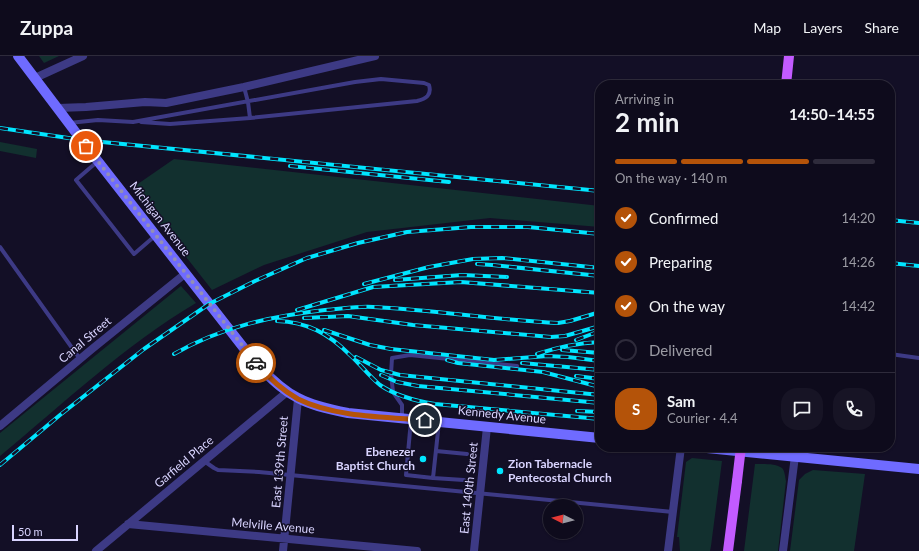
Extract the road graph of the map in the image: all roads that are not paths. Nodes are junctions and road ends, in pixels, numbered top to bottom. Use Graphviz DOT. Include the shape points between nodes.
graph roads {
  1 [pos="18,56"];
  2 [pos="83,56"];
  3 [pos="375,56"];
  4 [pos="789,56"];
  5 [pos="35,78"];
  6 [pos="787,80"];
  7 [pos="244,87"];
  8 [pos="248,102"];
  9 [pos="58,108"];
  10 [pos="250,118"];
  11 [pos="133,122"];
  12 [pos="69,123"];
  13 [pos="98,161"];
  14 [pos="156,235"];
  15 [pos="0,247"];
  16 [pos="186,274"];
  17 [pos="895,355"];
  18 [pos="919,358"];
  19 [pos="80,359"];
  20 [pos="517,366"];
  21 [pos="287,392"];
  22 [pos="298,398"];
  23 [pos="406,419"];
  24 [pos="439,422"];
  25 [pos="0,426"];
  26 [pos="487,426"];
  27 [pos="595,437"];
  28 [pos="436,451"];
  29 [pos="679,452"];
  30 [pos="740,452"];
  31 [pos="796,452"];
  32 [pos="467,454"];
  33 [pos="204,460"];
  34 [pos="919,469"];
  35 [pos="291,475"];
  36 [pos="433,478"];
  37 [pos="464,480"];
  38 [pos="480,494"];
  39 [pos="673,512"];
  40 [pos="128,524"];
  41 [pos="285,539"];
  42 [pos="96,551"];
  43 [pos="284,551"];
  44 [pos="417,551"];
  45 [pos="474,551"];
  46 [pos="668,551"];
  47 [pos="728,551"];
  48 [pos="783,551"];
  1 -- 5 [label="main road, Michigan Avenue"];
  2 -- 5 [label="street"];
  3 -- 7 [label="street"];
  4 -- 6 [label="main road"];
  5 -- 9 [label="main road, Michigan Avenue"];
  7 -- 8 [label="lane"];
  7 -- 9 [label="street" via="166,103"];
  8 -- 10 [label="lane"];
  8 -- 10 [label="lane" via="341,83 381,79 424,83 429,85 431,90 429,96 417,101"];
  8 -- 11 [label="lane"];
  9 -- 12 [label="main road, Michigan Avenue"];
  10 -- 11 [label="lane" via="170,124"];
  11 -- 12 [label="lane" via="98,120"];
  12 -- 13 [label="main road, Michigan Avenue"];
  13 -- 14 [label="main road, Michigan Avenue"];
  13 -- 14 [label="lane" via="76,180 134,254"];
  14 -- 16 [label="main road, Michigan Avenue"];
  15 -- 19 [label="lane"];
  16 -- 19 [label="street, Canal Street"];
  16 -- 21 [label="main road, Michigan Avenue" via="257,365"];
  17 -- 18 [label="lane"];
  19 -- 25 [label="street, Canal Street"];
  20 -- 23 [label="lane" via="410,355 392,358 393,392 402,405"];
  21 -- 22 [label="main road, Kennedy Avenue"];
  21 -- 33 [label="street, Garfield Place"];
  22 -- 23 [label="main road, Kennedy Avenue" via="348,413"];
  22 -- 35 [label="street, East 139th Street"];
  23 -- 24 [label="main road, Kennedy Avenue"];
  23 -- 36 [label="lane" via="406,475"];
  24 -- 26 [label="main road, Kennedy Avenue"];
  24 -- 28 [label="lane"];
  26 -- 27 [label="main road, Kennedy Avenue"];
  26 -- 38 [label="street, East 140th Street"];
  28 -- 32 [label="lane"];
  28 -- 36 [label="lane"];
  29 -- 39 [label="street"];
  30 -- 47 [label="main road, bridge"];
  31 -- 34 [label="main road"];
  31 -- 48 [label="street"];
  33 -- 35 [label="lane" via="218,470"];
  33 -- 40 [label="street, Garfield Place"];
  35 -- 38 [label="lane"];
  35 -- 41 [label="street, East 139th Street"];
  36 -- 37 [label="lane"];
  38 -- 39 [label="lane"];
  38 -- 45 [label="street, East 140th Street"];
  39 -- 46 [label="street"];
  40 -- 41 [label="street, Melville Avenue"];
  40 -- 42 [label="street, Garfield Place"];
  41 -- 43 [label="street, East 139th Street"];
  41 -- 44 [label="street, Melville Avenue"];
}
